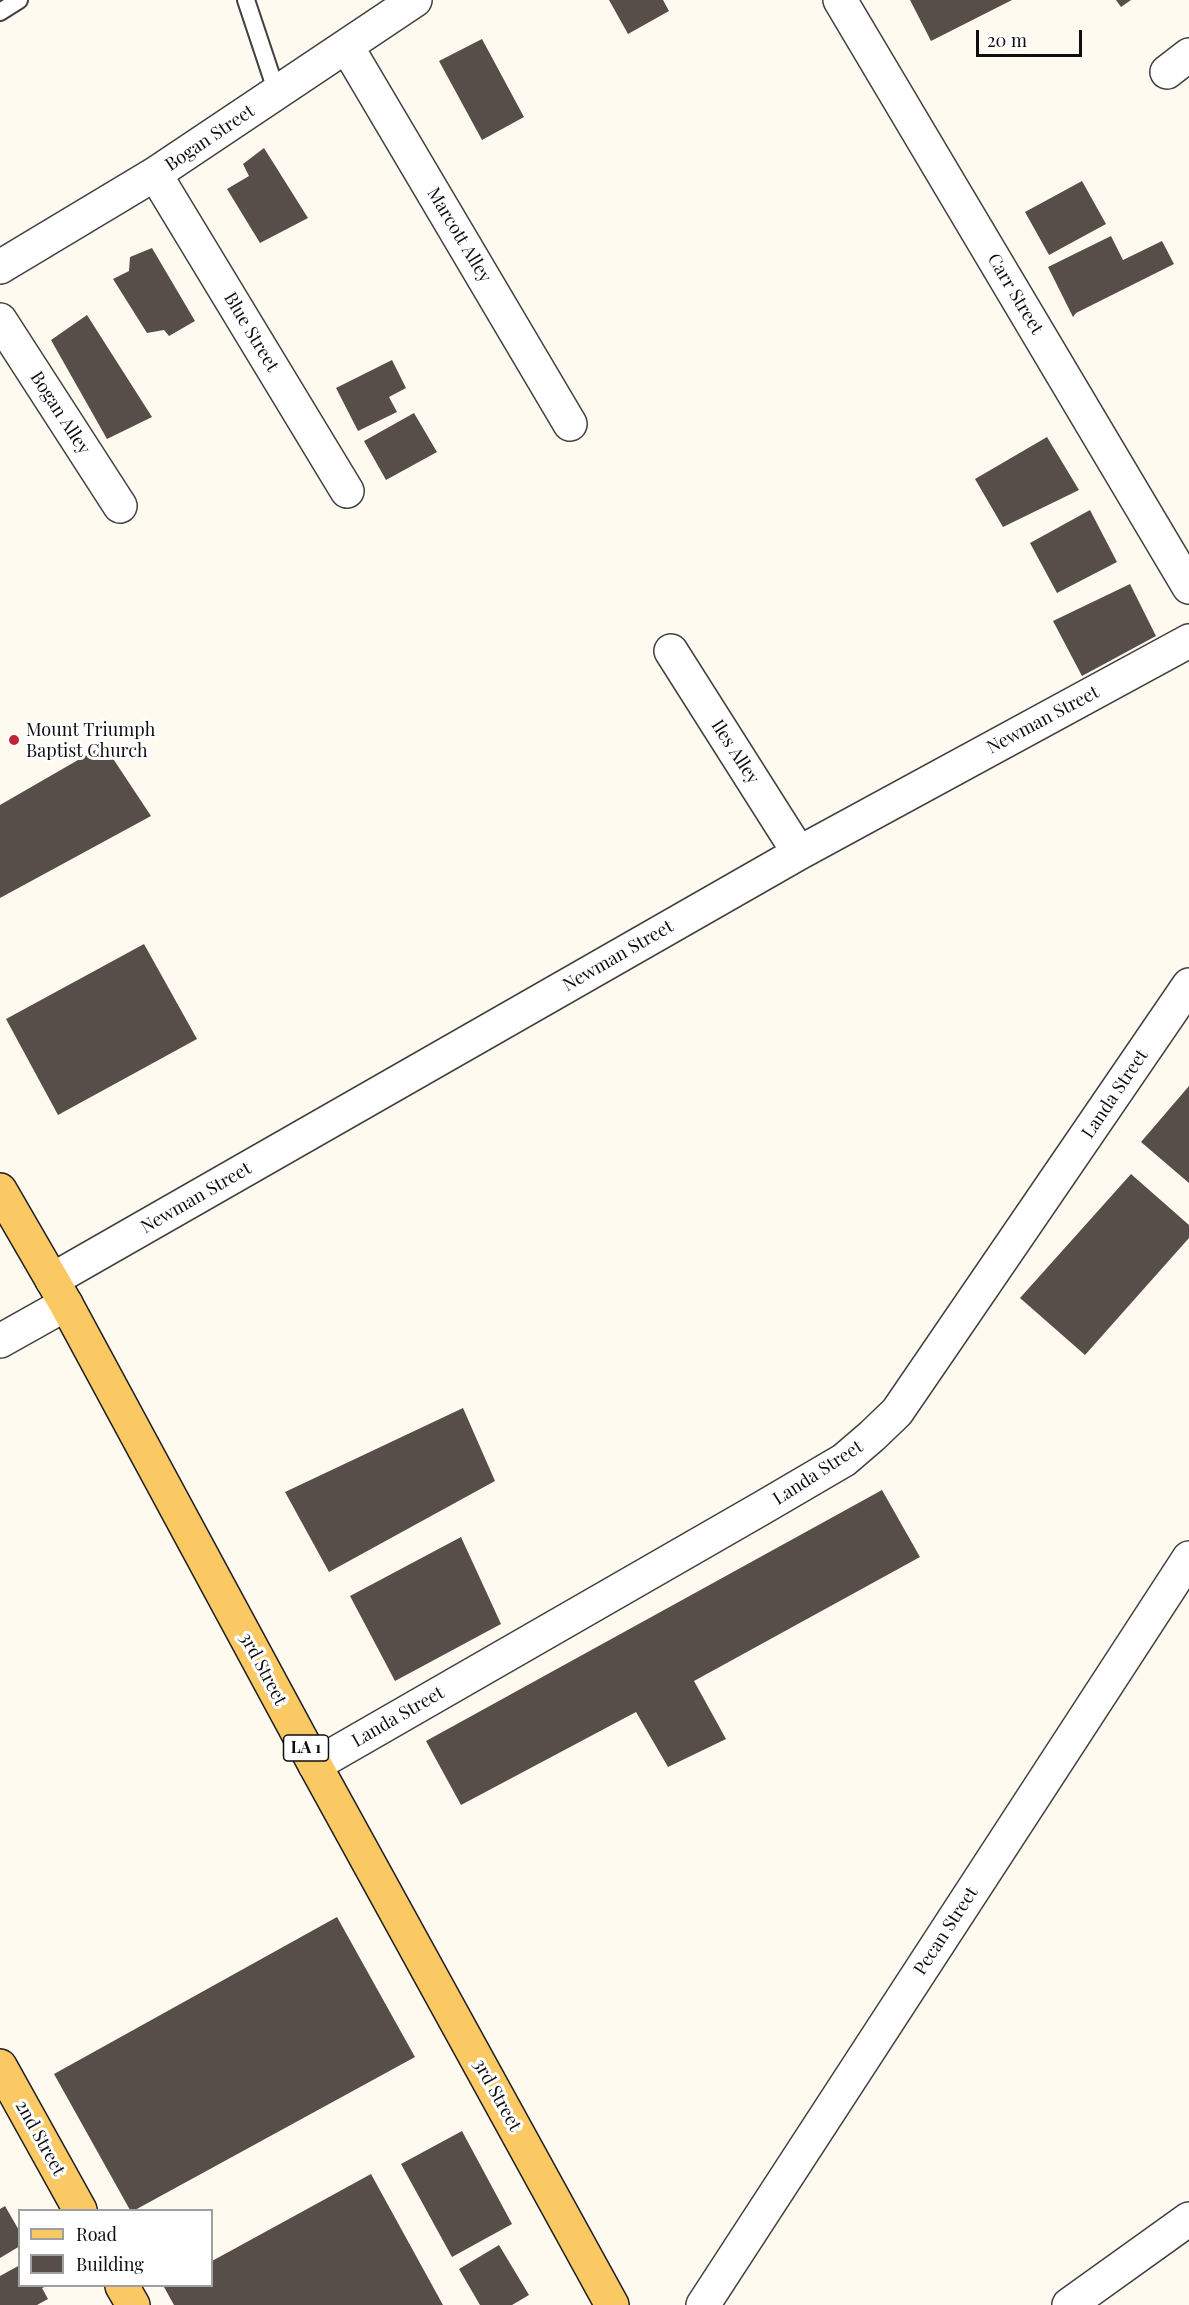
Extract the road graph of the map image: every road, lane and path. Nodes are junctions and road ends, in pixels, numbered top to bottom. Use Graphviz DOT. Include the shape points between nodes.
graph roads {
  1 [pos="19,0"];
  2 [pos="246,0"];
  3 [pos="415,0"];
  4 [pos="840,0"];
  5 [pos="0,12"];
  6 [pos="347,46"];
  7 [pos="276,93"];
  8 [pos="155,174"];
  9 [pos="0,267"];
  10 [pos="0,320"];
  11 [pos="570,424"];
  12 [pos="347,491"];
  13 [pos="120,506"];
  14 [pos="1189,587"];
  15 [pos="1189,641"];
  16 [pos="671,651"];
  17 [pos="799,852"];
  18 [pos="1189,985"];
  19 [pos="0,1190"];
  20 [pos="59,1292"];
  21 [pos="0,1341"];
  22 [pos="1189,1558"];
  23 [pos="315,1765"];
  24 [pos="0,2066"];
  25 [pos="79,2209"];
  26 [pos="1189,2219"];
  27 [pos="123,2287"];
  28 [pos="133,2305"];
  29 [pos="612,2305"];
  30 [pos="703,2305"];
  31 [pos="1069,2305"];
  1 -- 5 [label="lane"];
  2 -- 7 [label="lane"];
  3 -- 6 [label="street, Bogan Street"];
  4 -- 14 [label="street, Carr Street"];
  6 -- 7 [label="street, Bogan Street"];
  6 -- 11 [label="street, Marcott Alley"];
  7 -- 8 [label="street, Bogan Street"];
  8 -- 9 [label="street, Bogan Street"];
  8 -- 12 [label="street, Blue Street"];
  10 -- 13 [label="street, Bogan Alley"];
  15 -- 17 [label="street, Newman Street"];
  16 -- 17 [label="street, Iles Alley"];
  17 -- 20 [label="street, Newman Street"];
  18 -- 23 [label="street, Landa Street" via="897,1412 872,1436 844,1460"];
  19 -- 20 [label="main road, 3rd Street / LA 1"];
  20 -- 21 [label="street, Newman Street"];
  20 -- 23 [label="main road, 3rd Street / LA 1"];
  22 -- 30 [label="street, Pecan Street"];
  23 -- 29 [label="main road, 3rd Street / LA 1"];
  24 -- 25 [label="main road, 2nd Street"];
  26 -- 31 [label="street"];
  27 -- 28 [label="main road"];
}
